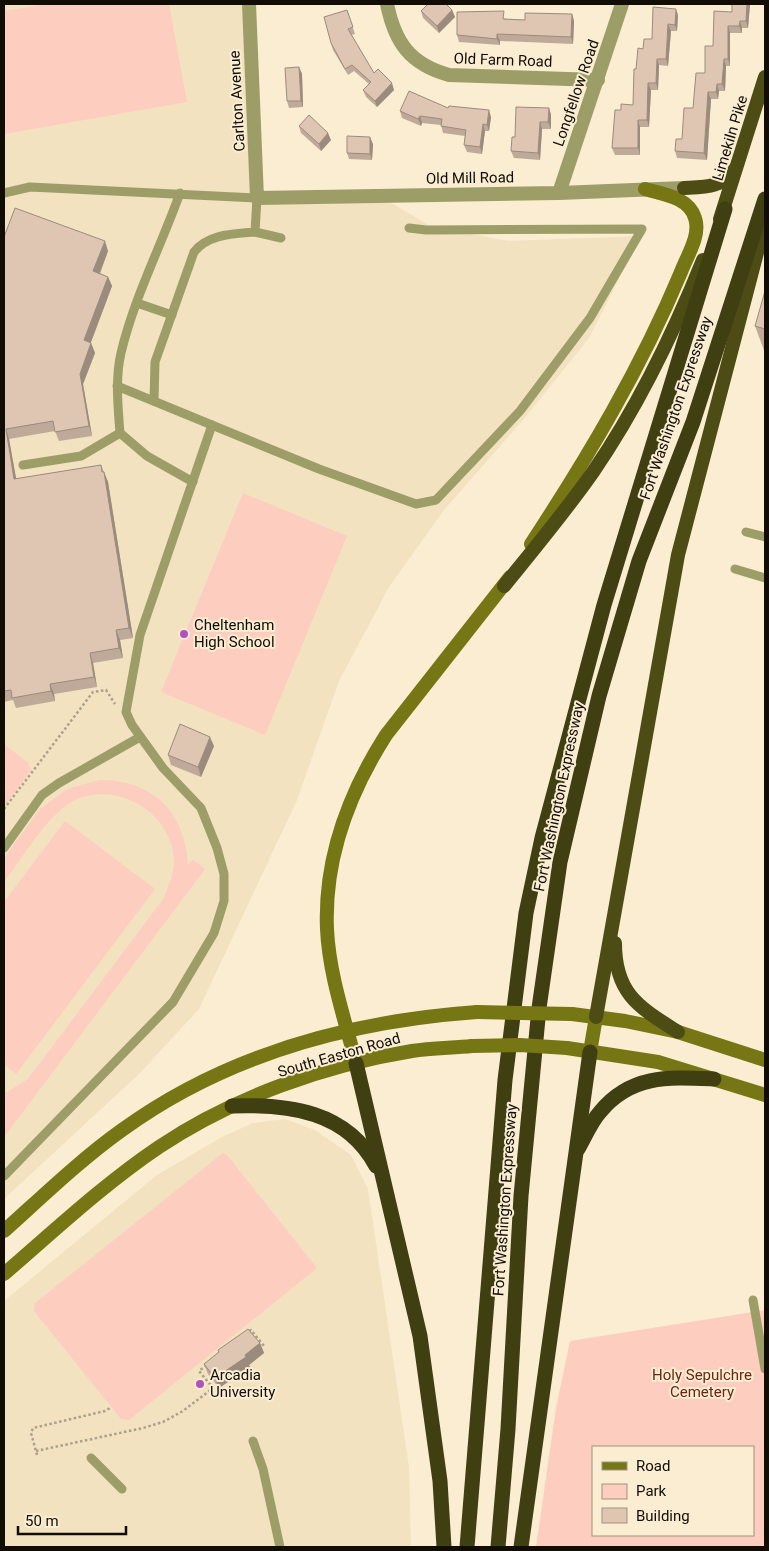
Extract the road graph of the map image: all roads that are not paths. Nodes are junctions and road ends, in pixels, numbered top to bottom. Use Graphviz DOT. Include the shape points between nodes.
graph roads {
  1 [pos="248,4"];
  2 [pos="387,4"];
  3 [pos="622,4"];
  4 [pos="765,77"];
  5 [pos="598,80"];
  6 [pos="738,164"];
  7 [pos="684,188"];
  8 [pos="645,189"];
  9 [pos="4,193"];
  10 [pos="180,193"];
  11 [pos="559,193"];
  12 [pos="257,198"];
  13 [pos="765,199"];
  14 [pos="725,208"];
  15 [pos="765,222"];
  16 [pos="409,228"];
  17 [pos="255,232"];
  18 [pos="281,238"];
  19 [pos="137,303"];
  20 [pos="172,315"];
  21 [pos="117,386"];
  22 [pos="154,401"];
  23 [pos="212,425"];
  24 [pos="120,434"];
  25 [pos="22,465"];
  26 [pos="193,482"];
  27 [pos="746,532"];
  28 [pos="765,537"];
  29 [pos="735,570"];
  30 [pos="765,578"];
  31 [pos="504,586"];
  32 [pos="140,737"];
  33 [pos="4,848"];
  34 [pos="616,906"];
  35 [pos="596,1017"];
  36 [pos="348,1030"];
  37 [pos="678,1032"];
  38 [pos="590,1052"];
  39 [pos="765,1060"];
  40 [pos="356,1063"];
  41 [pos="714,1079"];
  42 [pos="765,1095"];
  43 [pos="232,1106"];
  44 [pos="575,1154"];
  45 [pos="4,1176"];
  46 [pos="383,1179"];
  47 [pos="4,1231"];
  48 [pos="4,1274"];
  49 [pos="753,1300"];
  50 [pos="765,1369"];
  51 [pos="253,1441"];
  52 [pos="91,1458"];
  53 [pos="122,1489"];
  54 [pos="280,1547"];
  55 [pos="444,1547"];
  56 [pos="467,1547"];
  57 [pos="498,1547"];
  58 [pos="521,1547"];
  1 -- 12 [label="street, Carlton Avenue"];
  2 -- 5 [label="street, Old Farm Road" via="401,46 433,71 449,75"];
  3 -- 5 [label="street, Longfellow Road"];
  4 -- 6 [label="highway, Limekiln Pike"];
  5 -- 11 [label="street, Longfellow Road"];
  6 -- 7 [label="highway" via="719,185"];
  6 -- 14 [label="highway, Limekiln Pike"];
  7 -- 8 [label="street, Old Mill Road"];
  8 -- 11 [label="street, Old Mill Road"];
  8 -- 31 [label="main road" via="677,198 688,206 696,218 695,237 650,339 595,444"];
  9 -- 10 [label="lane" via="30,187"];
  10 -- 12 [label="lane"];
  10 -- 19 [label="lane"];
  11 -- 12 [label="street, Old Mill Road"];
  12 -- 17 [label="lane"];
  13 -- 57 [label="highway, Fort Washington Expressway" via="693,422 639,561 599,696 560,862 539,1008 522,1186"];
  14 -- 31 [label="highway, Limekiln Pike" via="683,310 612,440 573,500"];
  14 -- 56 [label="highway, Fort Washington Expressway" via="604,605 542,838 526,913 505,1080"];
  15 -- 34 [label="highway" via="678,555"];
  16 -- 23 [label="lane" via="642,229 590,318 520,411 436,500 416,504"];
  17 -- 18 [label="lane"];
  17 -- 20 [label="lane" via="228,234 202,242 194,252"];
  19 -- 20 [label="lane"];
  19 -- 21 [label="lane" via="121,353"];
  20 -- 22 [label="lane" via="155,362"];
  21 -- 22 [label="lane"];
  21 -- 24 [label="lane"];
  22 -- 23 [label="lane"];
  23 -- 26 [label="lane"];
  24 -- 25 [label="lane" via="81,456"];
  24 -- 26 [label="lane" via="147,456"];
  26 -- 32 [label="lane" via="140,635 126,712"];
  27 -- 28 [label="lane"];
  29 -- 30 [label="lane"];
  31 -- 36 [label="main road" via="386,735 369,762 340,827 328,900 327,930"];
  32 -- 33 [label="lane" via="42,795"];
  32 -- 45 [label="lane" via="163,768 201,808 224,874 224,901 214,933 173,1002"];
  34 -- 35 [label="highway"];
  34 -- 37 [label="highway" via="615,954 625,990 641,1009"];
  35 -- 36 [label="main road, South Easton Road, bridge" via="477,1012 429,1016"];
  35 -- 37 [label="main road, South Easton Road"];
  35 -- 38 [label="main road"];
  36 -- 40 [label="main road"];
  36 -- 47 [label="main road, South Easton Road" via="240,1064 161,1104 79,1164"];
  37 -- 39 [label="main road, South Easton Road"];
  38 -- 40 [label="main road, South Easton Road, bridge" via="520,1045 472,1046 412,1051"];
  38 -- 41 [label="main road, South Easton Road" via="658,1062"];
  38 -- 44 [label="highway"];
  40 -- 43 [label="main road, South Easton Road" via="298,1080"];
  40 -- 46 [label="highway"];
  41 -- 42 [label="main road, South Easton Road"];
  41 -- 44 [label="highway" via="652,1079 623,1092 599,1112"];
  43 -- 46 [label="highway" via="288,1108 326,1118 360,1142"];
  43 -- 48 [label="main road, South Easton Road" via="159,1147 113,1181"];
  44 -- 58 [label="highway"];
  46 -- 55 [label="highway" via="420,1336 440,1480"];
  49 -- 50 [label="lane"];
  51 -- 54 [label="lane" via="263,1469"];
  52 -- 53 [label="lane"];
}
